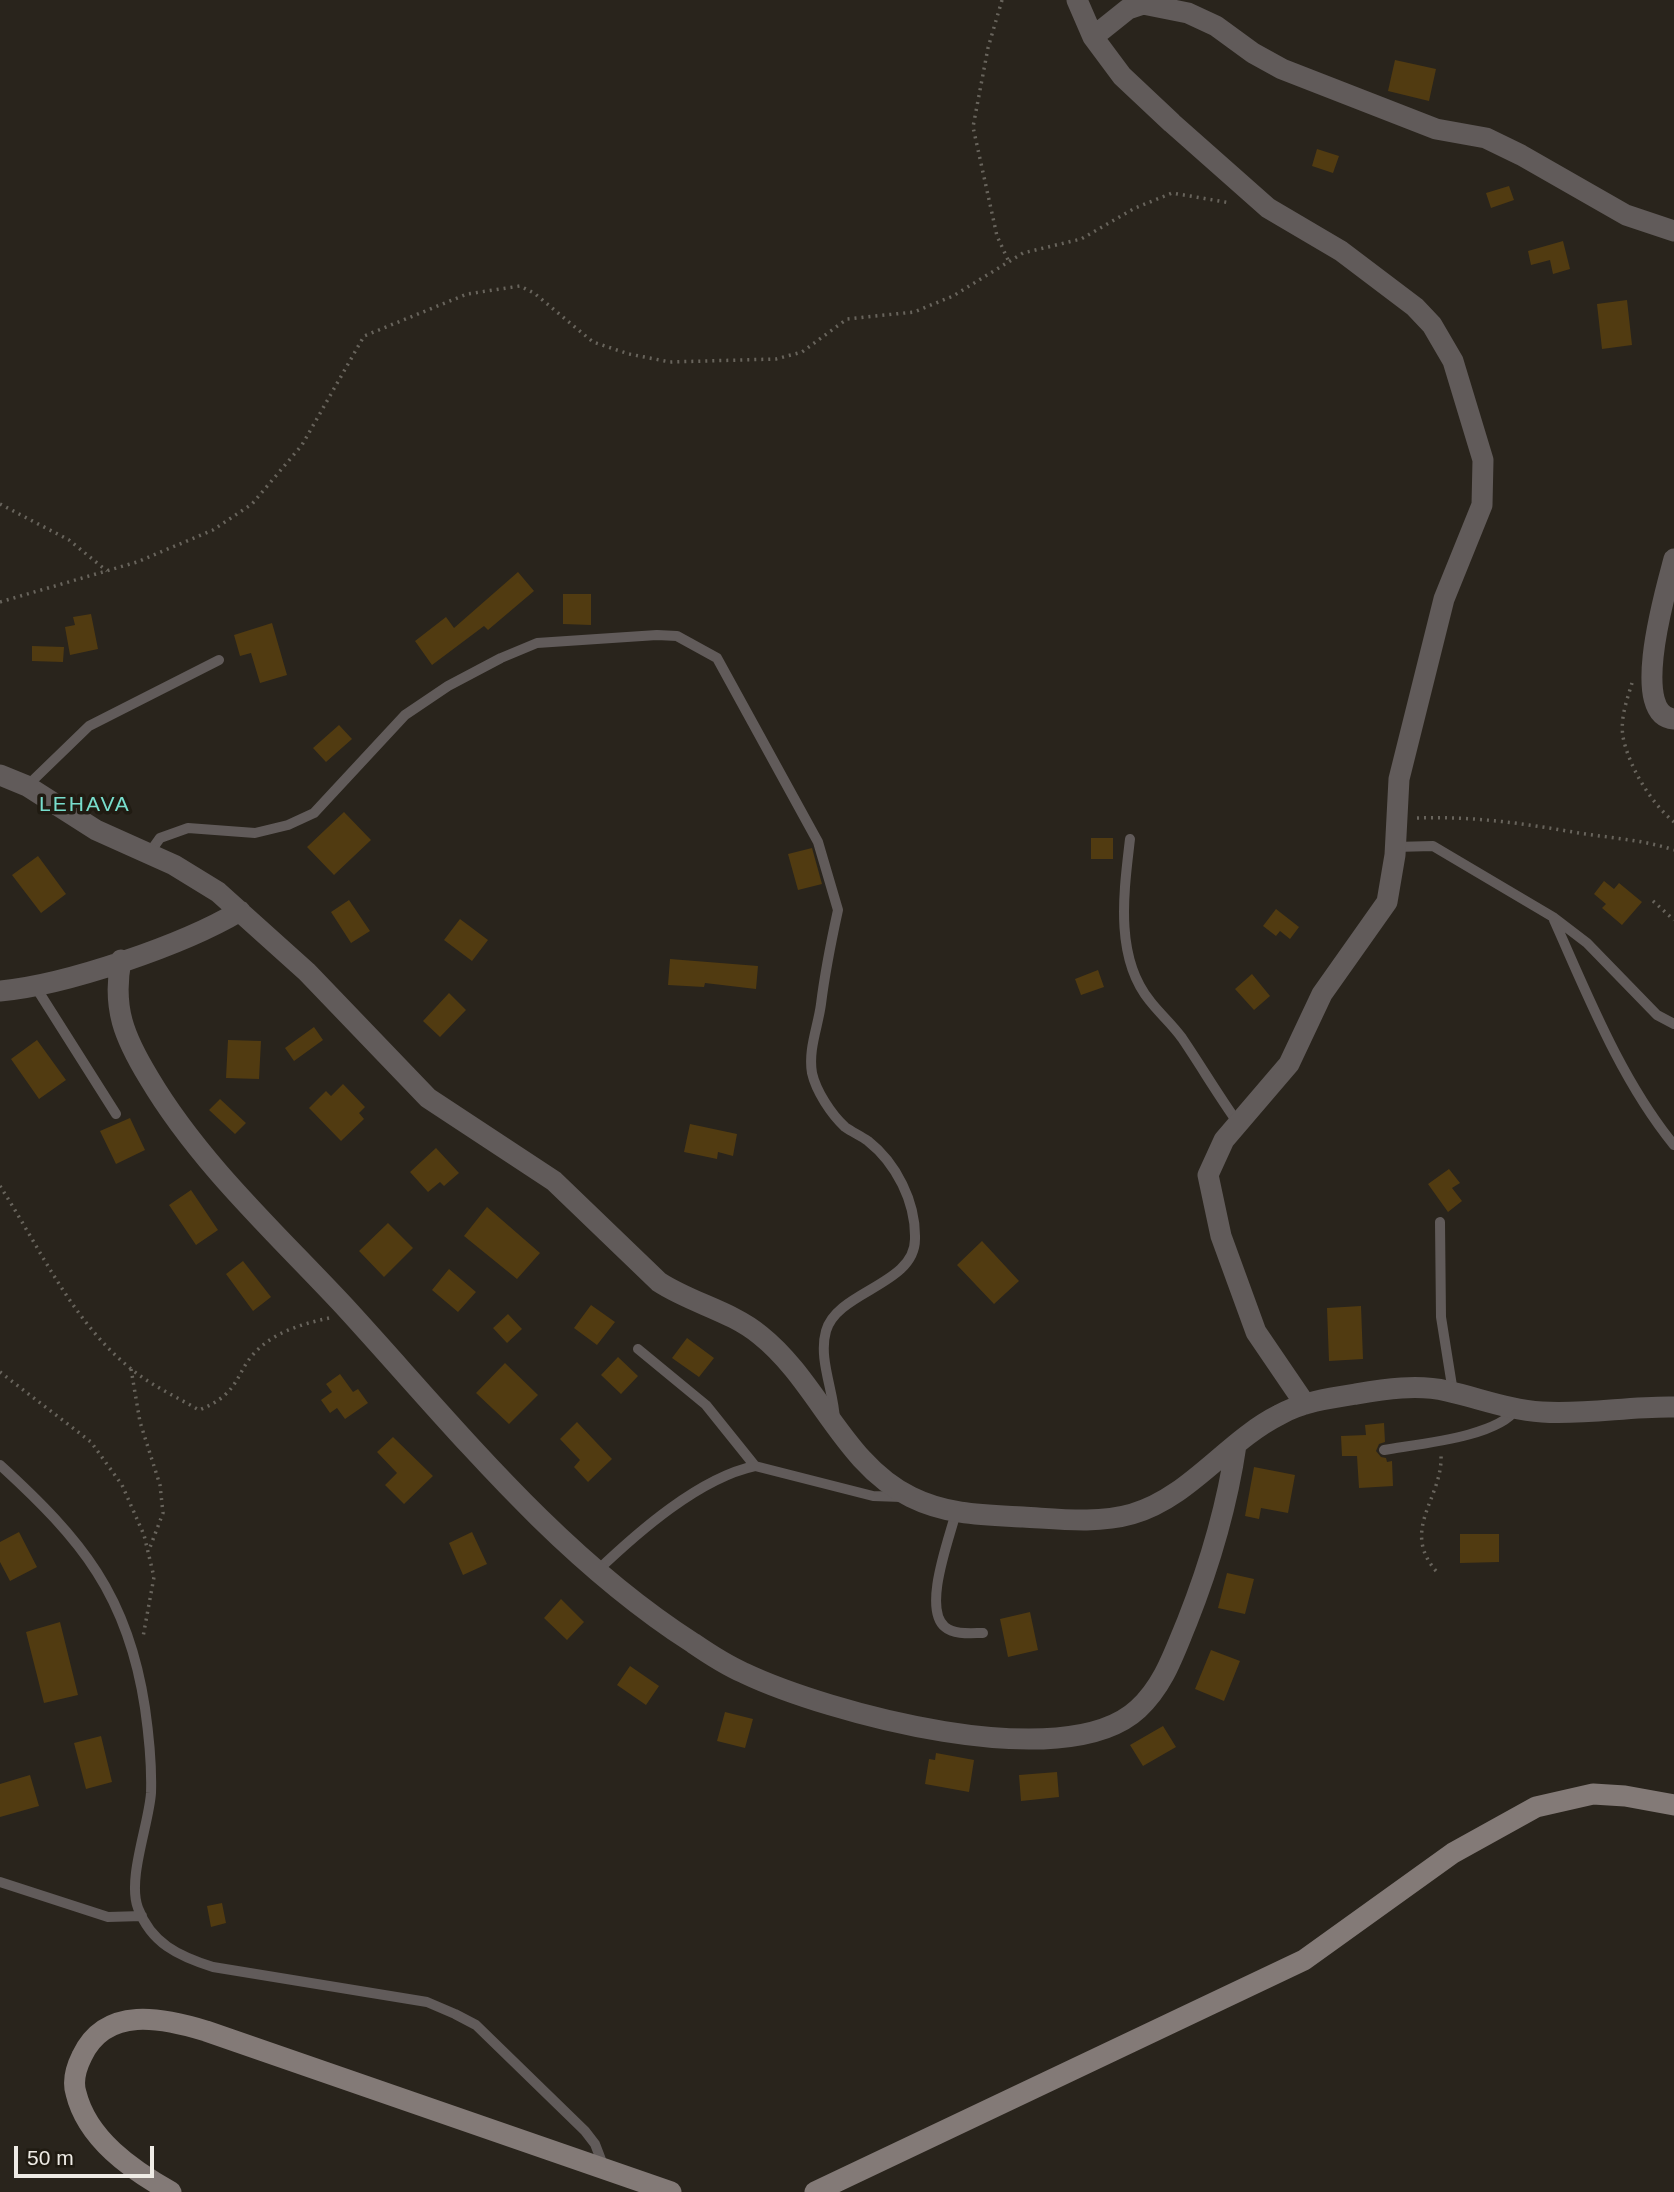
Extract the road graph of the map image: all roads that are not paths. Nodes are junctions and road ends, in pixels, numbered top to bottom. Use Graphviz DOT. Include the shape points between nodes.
graph roads {
  1 [pos="1077,0"];
  2 [pos="1093,37"];
  3 [pos="1674,231"];
  4 [pos="1674,559"];
  5 [pos="219,660"];
  6 [pos="1674,719"];
  7 [pos="0,775"];
  8 [pos="27,786"];
  9 [pos="1130,839"];
  10 [pos="1395,847"];
  11 [pos="150,852"];
  12 [pos="240,911"];
  13 [pos="1553,917"];
  14 [pos="121,960"];
  15 [pos="35,986"];
  16 [pos="0,991"];
  17 [pos="1674,1024"];
  18 [pos="116,1114"];
  19 [pos="1238,1123"];
  20 [pos="1674,1146"];
  21 [pos="1440,1222"];
  22 [pos="638,1349"];
  23 [pos="1453,1392"];
  24 [pos="1305,1404"];
  25 [pos="1674,1406"];
  26 [pos="1516,1409"];
  27 [pos="836,1426"];
  28 [pos="1236,1445"];
  29 [pos="1384,1450"];
  30 [pos="0,1465"];
  31 [pos="755,1466"];
  32 [pos="911,1497"];
  33 [pos="956,1512"];
  34 [pos="597,1571"];
  35 [pos="983,1633"];
  36 [pos="1674,1805"];
  37 [pos="0,1882"];
  38 [pos="142,1916"];
  39 [pos="605,2170"];
  40 [pos="171,2192"];
  41 [pos="671,2192"];
  42 [pos="816,2192"];
  1 -- 2 [label="street"];
  2 -- 3 [label="street" via="1128,9 1143,4 1188,13 1282,69 1436,128 1486,138 1626,215"];
  2 -- 10 [label="street" via="1122,76 1268,208 1340,251 1415,307 1432,325 1453,361 1480,442 1485,479 1482,505 1437,625 1399,779"];
  4 -- 6 [label="street" via="1651,657 1653,696 1658,709"];
  5 -- 8 [label="lane" via="89,726"];
  7 -- 8 [label="street"];
  8 -- 11 [label="street" via="96,830"];
  9 -- 19 [label="lane" via="1124,926 1138,979"];
  10 -- 13 [label="lane" via="1433,846"];
  10 -- 19 [label="street" via="1387,902 1322,994 1289,1064"];
  11 -- 12 [label="street" via="218,892"];
  11 -- 27 [label="lane" via="160,838 188,828 255,833 314,813 405,715 448,686 537,643 667,635 717,658 818,842 834,891 838,910 813,1040 812,1071 817,1087 845,1126 868,1141 895,1172 915,1228 916,1244 896,1273 830,1319 824,1347"];
  12 -- 14 [label="street" via="211,928"];
  12 -- 27 [label="street" via="307,972 428,1098 554,1181 659,1282 762,1336"];
  13 -- 17 [label="lane" via="1587,943 1657,1015"];
  13 -- 20 [label="lane" via="1612,1042 1657,1125"];
  14 -- 15 [label="street"];
  14 -- 34 [label="street" via="117,1010 148,1077 229,1183 489,1466"];
  15 -- 16 [label="street"];
  15 -- 18 [label="lane"];
  19 -- 24 [label="street" via="1224,1140 1208,1175 1211,1196 1256,1332"];
  21 -- 23 [label="lane" via="1441,1317"];
  22 -- 31 [label="lane" via="706,1405"];
  23 -- 24 [label="street" via="1385,1390"];
  23 -- 26 [label="street"];
  24 -- 28 [label="street" via="1280,1414"];
  25 -- 26 [label="street" via="1546,1412"];
  26 -- 29 [label="lane" via="1510,1418 1485,1430"];
  27 -- 32 [label="street" via="877,1475"];
  28 -- 33 [label="street" via="1171,1494 1131,1515 1090,1520"];
  28 -- 34 [label="street" via="1230,1490 1210,1563 1168,1668 1154,1693 1127,1718 1078,1734 1037,1739 932,1731 799,1695 743,1673 695,1645"];
  30 -- 38 [label="lane" via="57,1520 88,1558 119,1607 138,1663 151,1794 135,1889"];
  31 -- 32 [label="lane" via="873,1496"];
  31 -- 34 [label="lane" via="712,1483 634,1536"];
  32 -- 33 [label="street"];
  33 -- 35 [label="lane" via="936,1587 938,1617 955,1632"];
  36 -- 42 [label="street" via="1593,1794 1536,1807 1442,1860 1304,1960"];
  37 -- 38 [label="lane" via="108,1917"];
  38 -- 39 [label="lane" via="149,1934 186,1959 426,2002 476,2025 585,2131"];
  39 -- 40 [label="street" via="192,2027 166,2019 124,2021 103,2031 86,2047 75,2072 75,2092 101,2139 121,2159"];
  39 -- 41 [label="street"];
}
